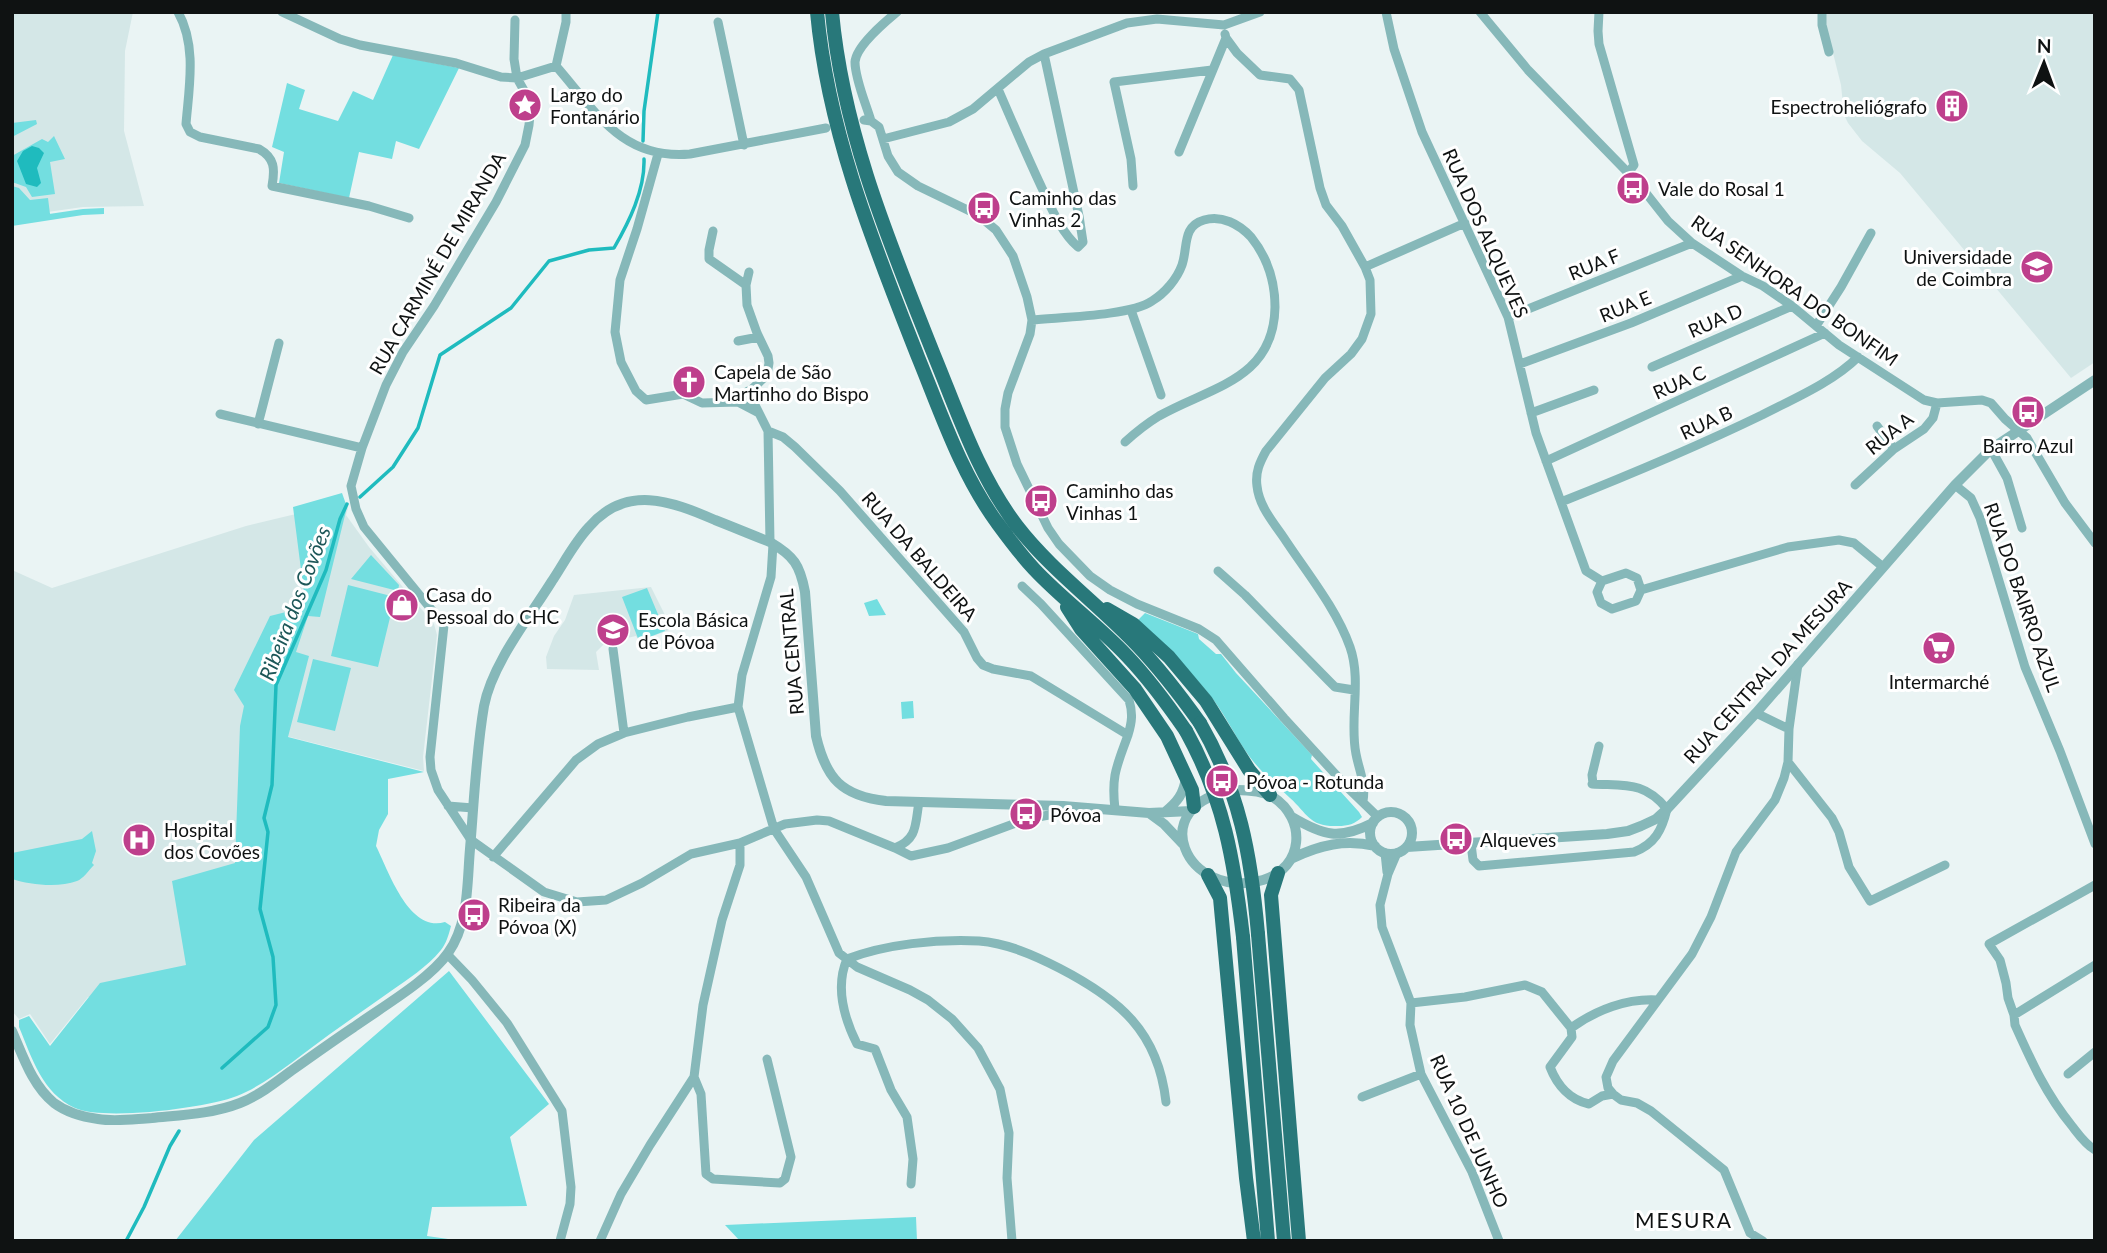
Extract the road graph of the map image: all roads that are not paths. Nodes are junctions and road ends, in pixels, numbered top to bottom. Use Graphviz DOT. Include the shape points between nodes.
graph roads {
  1 [pos="178,12"];
  2 [pos="282,12"];
  3 [pos="566,12"];
  4 [pos="817,12"];
  5 [pos="832,12"];
  6 [pos="897,12"];
  7 [pos="1259,12"];
  8 [pos="1386,12"];
  9 [pos="1480,12"];
  10 [pos="1599,12"];
  11 [pos="1822,12"];
  12 [pos="515,20"];
  13 [pos="718,22"];
  14 [pos="1224,25"];
  15 [pos="1226,38"];
  16 [pos="1829,52"];
  17 [pos="1044,54"];
  18 [pos="556,66"];
  19 [pos="1212,70"];
  20 [pos="517,78"];
  21 [pos="998,89"];
  22 [pos="826,128"];
  23 [pos="883,139"];
  24 [pos="744,145"];
  25 [pos="1179,152"];
  26 [pos="658,154"];
  27 [pos="1629,173"];
  28 [pos="1133,186"];
  29 [pos="409,218"];
  30 [pos="1465,223"];
  31 [pos="713,231"];
  32 [pos="1871,233"];
  33 [pos="1692,243"];
  34 [pos="1364,267"];
  35 [pos="749,272"];
  36 [pos="1742,276"];
  37 [pos="746,285"];
  38 [pos="1792,306"];
  39 [pos="1131,310"];
  40 [pos="1508,317"];
  41 [pos="1032,320"];
  42 [pos="1816,326"];
  43 [pos="1825,333"];
  44 [pos="760,337"];
  45 [pos="738,341"];
  46 [pos="279,343"];
  47 [pos="1858,358"];
  48 [pos="1520,364"];
  49 [pos="1652,367"];
  50 [pos="2095,380"];
  51 [pos="1594,390"];
  52 [pos="748,391"];
  53 [pos="1161,395"];
  54 [pos="738,402"];
  55 [pos="1937,403"];
  56 [pos="759,413"];
  57 [pos="1531,413"];
  58 [pos="220,414"];
  59 [pos="258,424"];
  60 [pos="1877,426"];
  61 [pos="2019,430"];
  62 [pos="768,431"];
  63 [pos="1125,442"];
  64 [pos="362,448"];
  65 [pos="1895,449"];
  66 [pos="1991,449"];
  67 [pos="1546,461"];
  68 [pos="1855,485"];
  69 [pos="1955,485"];
  70 [pos="1561,502"];
  71 [pos="2022,528"];
  72 [pos="772,543"];
  73 [pos="2095,543"];
  74 [pos="1883,567"];
  75 [pos="1218,572"];
  76 [pos="1602,581"];
  77 [pos="1022,586"];
  78 [pos="1054,588"];
  79 [pos="1641,590"];
  80 [pos="1085,595"];
  81 [pos="612,649"];
  82 [pos="1798,664"];
  83 [pos="1354,690"];
  84 [pos="738,707"];
  85 [pos="1756,713"];
  86 [pos="1789,729"];
  87 [pos="624,733"];
  88 [pos="1128,735"];
  89 [pos="1600,746"];
  90 [pos="1788,762"];
  91 [pos="1186,775"];
  92 [pos="1270,795"];
  93 [pos="1363,801"];
  94 [pos="919,802"];
  95 [pos="448,806"];
  96 [pos="1063,806"];
  97 [pos="473,808"];
  98 [pos="1115,809"];
  99 [pos="1193,809"];
  100 [pos="1667,809"];
  101 [pos="1165,812"];
  102 [pos="1149,813"];
  103 [pos="1292,817"];
  104 [pos="1376,820"];
  105 [pos="774,829"];
  106 [pos="471,840"];
  107 [pos="740,843"];
  108 [pos="1183,844"];
  109 [pos="1471,844"];
  110 [pos="2095,844"];
  111 [pos="1405,846"];
  112 [pos="895,848"];
  113 [pos="1380,850"];
  114 [pos="493,857"];
  115 [pos="1293,858"];
  116 [pos="1945,865"];
  117 [pos="1278,873"];
  118 [pos="1388,874"];
  119 [pos="1208,876"];
  120 [pos="2095,884"];
  121 [pos="447,954"];
  122 [pos="848,959"];
  123 [pos="2095,965"];
  124 [pos="1658,1000"];
  125 [pos="1411,1003"];
  126 [pos="2014,1016"];
  127 [pos="1571,1028"];
  128 [pos="12,1031"];
  129 [pos="2095,1052"];
  130 [pos="767,1059"];
  131 [pos="1422,1074"];
  132 [pos="2068,1074"];
  133 [pos="694,1077"];
  134 [pos="1608,1093"];
  135 [pos="1362,1097"];
  136 [pos="1166,1102"];
  137 [pos="2095,1150"];
  138 [pos="911,1184"];
  139 [pos="560,1241"];
  140 [pos="600,1241"];
  141 [pos="1012,1241"];
  142 [pos="1255,1241"];
  143 [pos="1268,1241"];
  144 [pos="1284,1241"];
  145 [pos="1299,1241"];
  146 [pos="1499,1241"];
  147 [pos="1763,1241"];
  1 -- 29 [label="street" via="189,35 186,124 190,132 267,153 275,169 272,186"];
  2 -- 20 [label="street" via="360,45"];
  3 -- 18 [label="street"];
  4 -- 78 [label="highway" via="828,91 848,167 949,433 996,522"];
  5 -- 80 [label="highway" via="842,85 864,171 976,459 1018,527"];
  6 -- 23 [label="street" via="856,56 867,121 879,127"];
  7 -- 14 [label="street"];
  8 -- 30 [label="street, RUA DOS ALQUEVES" via="1422,132"];
  9 -- 27 [label="street, RUA SENHORA DO BONFIM" via="1528,71"];
  10 -- 27 [label="street" via="1600,44 1634,164"];
  11 -- 16 [label="street"];
  12 -- 20 [label="street, RUA CARMINÉ DE MIRANDA"];
  13 -- 24 [label="street"];
  14 -- 15 [label="street"];
  14 -- 17 [label="street" via="1143,20"];
  15 -- 19 [label="street"];
  15 -- 34 [label="street" via="1260,75 1290,79 1299,90 1326,205"];
  17 -- 21 [label="street"];
  17 -- 21 [label="street" via="1079,216 1083,242 1078,247 1055,215"];
  18 -- 20 [label="street"];
  18 -- 26 [label="street" via="611,129 635,146"];
  19 -- 25 [label="street"];
  19 -- 28 [label="street" via="1114,82"];
  20 -- 64 [label="street, RUA CARMINÉ DE MIRANDA" via="531,103 525,145 386,385"];
  21 -- 23 [label="street" via="949,122"];
  22 -- 24 [label="street"];
  23 -- 41 [label="street" via="893,165 909,182 978,215 996,230 1013,256"];
  24 -- 26 [label="street" via="673,156"];
  26 -- 54 [label="street" via="620,280 615,332 621,362 646,400 683,394 702,403"];
  27 -- 33 [label="street, RUA SENHORA DO BONFIM"];
  30 -- 34 [label="street"];
  30 -- 40 [label="street, RUA DOS ALQUEVES"];
  31 -- 37 [label="street" via="709,259"];
  32 -- 42 [label="street"];
  33 -- 36 [label="street, RUA SENHORA DO BONFIM"];
  33 -- 40 [label="street, RUA F"];
  34 -- 83 [label="street" via="1370,280 1371,314 1362,339 1266,451 1256,484 1267,513 1337,617 1350,648"];
  35 -- 37 [label="street"];
  36 -- 38 [label="street, RUA SENHORA DO BONFIM"];
  36 -- 48 [label="street, RUA E"];
  37 -- 44 [label="street" via="747,305"];
  38 -- 42 [label="street, RUA SENHORA DO BONFIM"];
  38 -- 49 [label="street, RUA D"];
  39 -- 41 [label="street"];
  39 -- 53 [label="street"];
  39 -- 63 [label="street" via="1164,293 1183,264 1191,227 1214,218 1230,221 1255,243 1269,269 1275,295 1270,334 1251,366 1224,387 1140,428"];
  40 -- 48 [label="street, RUA DOS ALQUEVES"];
  41 -- 93 [label="street" via="1008,393 1005,427 1017,464 1059,544 1110,590 1216,640"];
  42 -- 43 [label="street, RUA SENHORA DO BONFIM"];
  43 -- 47 [label="street, RUA SENHORA DO BONFIM"];
  43 -- 67 [label="street, RUA C"];
  44 -- 45 [label="street"];
  44 -- 52 [label="street" via="768,370"];
  46 -- 59 [label="street"];
  47 -- 55 [label="street, RUA SENHORA DO BONFIM" via="1924,400"];
  47 -- 70 [label="street, RUA B" via="1797,398 1711,440"];
  48 -- 57 [label="street, RUA DOS ALQUEVES"];
  50 -- 61 [label="street, RUA CENTRAL DA MESURA"];
  51 -- 57 [label="street"];
  52 -- 54 [label="street"];
  52 -- 56 [label="street"];
  54 -- 56 [label="street"];
  55 -- 61 [label="street, RUA SENHORA DO BONFIM" via="1991,402"];
  55 -- 65 [label="street, RUA A" via="1924,429"];
  56 -- 62 [label="street"];
  57 -- 67 [label="street, RUA DOS ALQUEVES"];
  58 -- 59 [label="street"];
  59 -- 64 [label="street"];
  60 -- 65 [label="street"];
  61 -- 66 [label="street, RUA CENTRAL DA MESURA"];
  61 -- 73 [label="street, RUA SENHORA DO BONFIM"];
  62 -- 72 [label="street"];
  62 -- 88 [label="street, RUA DA BALDEIRA" via="783,437 840,491 964,632 983,665 1031,676"];
  64 -- 95 [label="street, RUA CARMINÉ DE MIRANDA" via="351,486 364,527 444,625 430,758 434,781"];
  65 -- 68 [label="street, RUA A"];
  66 -- 69 [label="street, RUA CENTRAL DA MESURA"];
  66 -- 71 [label="street" via="2007,478"];
  67 -- 70 [label="street, RUA DOS ALQUEVES"];
  69 -- 74 [label="street, RUA CENTRAL DA MESURA"];
  69 -- 110 [label="street, RUA DO BAIRRO AZUL" via="1971,498 1980,518 2025,667"];
  70 -- 76 [label="street, RUA DOS ALQUEVES" via="1587,571"];
  72 -- 84 [label="street" via="771,577 742,675"];
  72 -- 94 [label="street, RUA CENTRAL" via="793,559 803,580 816,736 827,770 851,793"];
  72 -- 97 [label="street, RUA CENTRAL" via="665,501 622,503 590,525 489,685"];
  74 -- 79 [label="street" via="1854,544 1839,540 1788,547"];
  74 -- 82 [label="street, RUA CENTRAL DA MESURA"];
  75 -- 83 [label="street" via="1335,687"];
  76 -- 79 [label="street" via="1626,573 1637,578"];
  76 -- 79 [label="street" via="1597,592 1601,603 1612,609 1636,601"];
  77 -- 88 [label="street" via="1129,700 1133,722"];
  78 -- 91 [label="highway" via="1081,629 1135,689 1167,736"];
  78 -- 143 [label="highway, bridge" via="1159,692 1201,758 1223,817 1243,937"];
  80 -- 92 [label="highway" via="1133,624 1169,657 1206,701"];
  80 -- 144 [label="highway, bridge" via="1177,690 1212,744 1242,821 1258,934"];
  81 -- 87 [label="street"];
  82 -- 85 [label="street, RUA CENTRAL DA MESURA"];
  82 -- 86 [label="street"];
  83 -- 93 [label="street" via="1355,751"];
  84 -- 87 [label="street"];
  84 -- 105 [label="street"];
  85 -- 86 [label="street"];
  85 -- 100 [label="street, RUA CENTRAL DA MESURA"];
  86 -- 90 [label="street"];
  87 -- 114 [label="street" via="576,760"];
  88 -- 98 [label="street" via="1114,773"];
  89 -- 100 [label="street" via="1592,784 1638,787 1657,796"];
  90 -- 116 [label="street" via="1832,818 1849,867 1870,901"];
  90 -- 124 [label="street" via="1775,800 1736,852 1692,954"];
  91 -- 99 [label="highway"];
  91 -- 101 [label="street" via="1180,798"];
  92 -- 99 [label="street" via="1225,791"];
  92 -- 103 [label="street"];
  93 -- 104 [label="street"];
  94 -- 96 [label="street, RUA CENTRAL"];
  94 -- 112 [label="street" via="912,838"];
  95 -- 97 [label="street"];
  95 -- 106 [label="street, RUA CARMINÉ DE MIRANDA"];
  96 -- 98 [label="street, RUA CENTRAL"];
  96 -- 112 [label="street, RUA CARMINÉ DE MIRANDA" via="1049,815 948,848 911,856"];
  97 -- 106 [label="street, RUA CENTRAL"];
  98 -- 102 [label="street, RUA CENTRAL"];
  99 -- 101 [label="street, RUA CENTRAL"];
  99 -- 108 [label="street" via="1183,827"];
  100 -- 109 [label="street, RUA CENTRAL DA MESURA" via="1628,831"];
  100 -- 109 [label="street" via="1657,837 1634,852 1479,866 1473,860"];
  101 -- 102 [label="street, RUA CENTRAL"];
  102 -- 108 [label="street"];
  103 -- 104 [label="street" via="1332,834 1358,830"];
  103 -- 115 [label="street" via="1297,836"];
  104 -- 111 [label="street" via="1390,813 1402,816 1410,825"];
  104 -- 113 [label="street" via="1370,835"];
  105 -- 107 [label="street, RUA CARMINÉ DE MIRANDA"];
  105 -- 112 [label="street, RUA CARMINÉ DE MIRANDA" via="829,821"];
  105 -- 122 [label="street" via="806,877 839,953"];
  106 -- 114 [label="street, RUA CARMINÉ DE MIRANDA"];
  106 -- 121 [label="street, RUA CENTRAL" via="464,915"];
  107 -- 114 [label="street, RUA CARMINÉ DE MIRANDA" via="691,854 606,900 577,902 544,892"];
  107 -- 133 [label="street" via="740,865 703,1005"];
  108 -- 119 [label="street"];
  109 -- 111 [label="street, RUA CENTRAL DA MESURA"];
  111 -- 113 [label="street"];
  111 -- 118 [label="street, RUA 10 DE JUNHO"];
  113 -- 115 [label="street" via="1353,842 1326,844"];
  113 -- 118 [label="street, RUA 10 DE JUNHO"];
  115 -- 117 [label="street"];
  117 -- 119 [label="street" via="1245,883"];
  117 -- 145 [label="highway" via="1271,895"];
  118 -- 125 [label="street, RUA 10 DE JUNHO" via="1380,905 1382,927"];
  119 -- 142 [label="highway" via="1220,898"];
  120 -- 126 [label="street" via="1989,944 2000,960"];
  121 -- 128 [label="street" via="423,978 273,1084 217,1110 126,1120 74,1114 42,1090"];
  121 -- 139 [label="street" via="507,1023 562,1111 571,1188"];
  122 -- 136 [label="street" via="870,950 979,942 1042,958 1090,984 1133,1020 1157,1063"];
  122 -- 138 [label="street" via="843,970 846,1022 857,1044 875,1049 907,1117"];
  122 -- 141 [label="street" via="928,1000 978,1048 1000,1089 1009,1133"];
  123 -- 126 [label="street"];
  124 -- 127 [label="street" via="1638,999 1609,1008"];
  124 -- 134 [label="street" via="1613,1061 1605,1077"];
  125 -- 127 [label="street" via="1525,985 1542,992"];
  125 -- 131 [label="street, RUA 10 DE JUNHO" via="1410,1025"];
  126 -- 137 [label="street" via="2042,1084"];
  127 -- 134 [label="street" via="1572,1037 1550,1067 1556,1082 1577,1101 1588,1104"];
  129 -- 132 [label="street"];
  130 -- 133 [label="street" via="791,1157 780,1183 713,1179 706,1174 701,1094"];
  131 -- 135 [label="street"];
  131 -- 146 [label="street, RUA 10 DE JUNHO" via="1472,1172"];
  133 -- 140 [label="street" via="621,1194"];
  134 -- 147 [label="street" via="1651,1111 1724,1170 1750,1233"];
}
